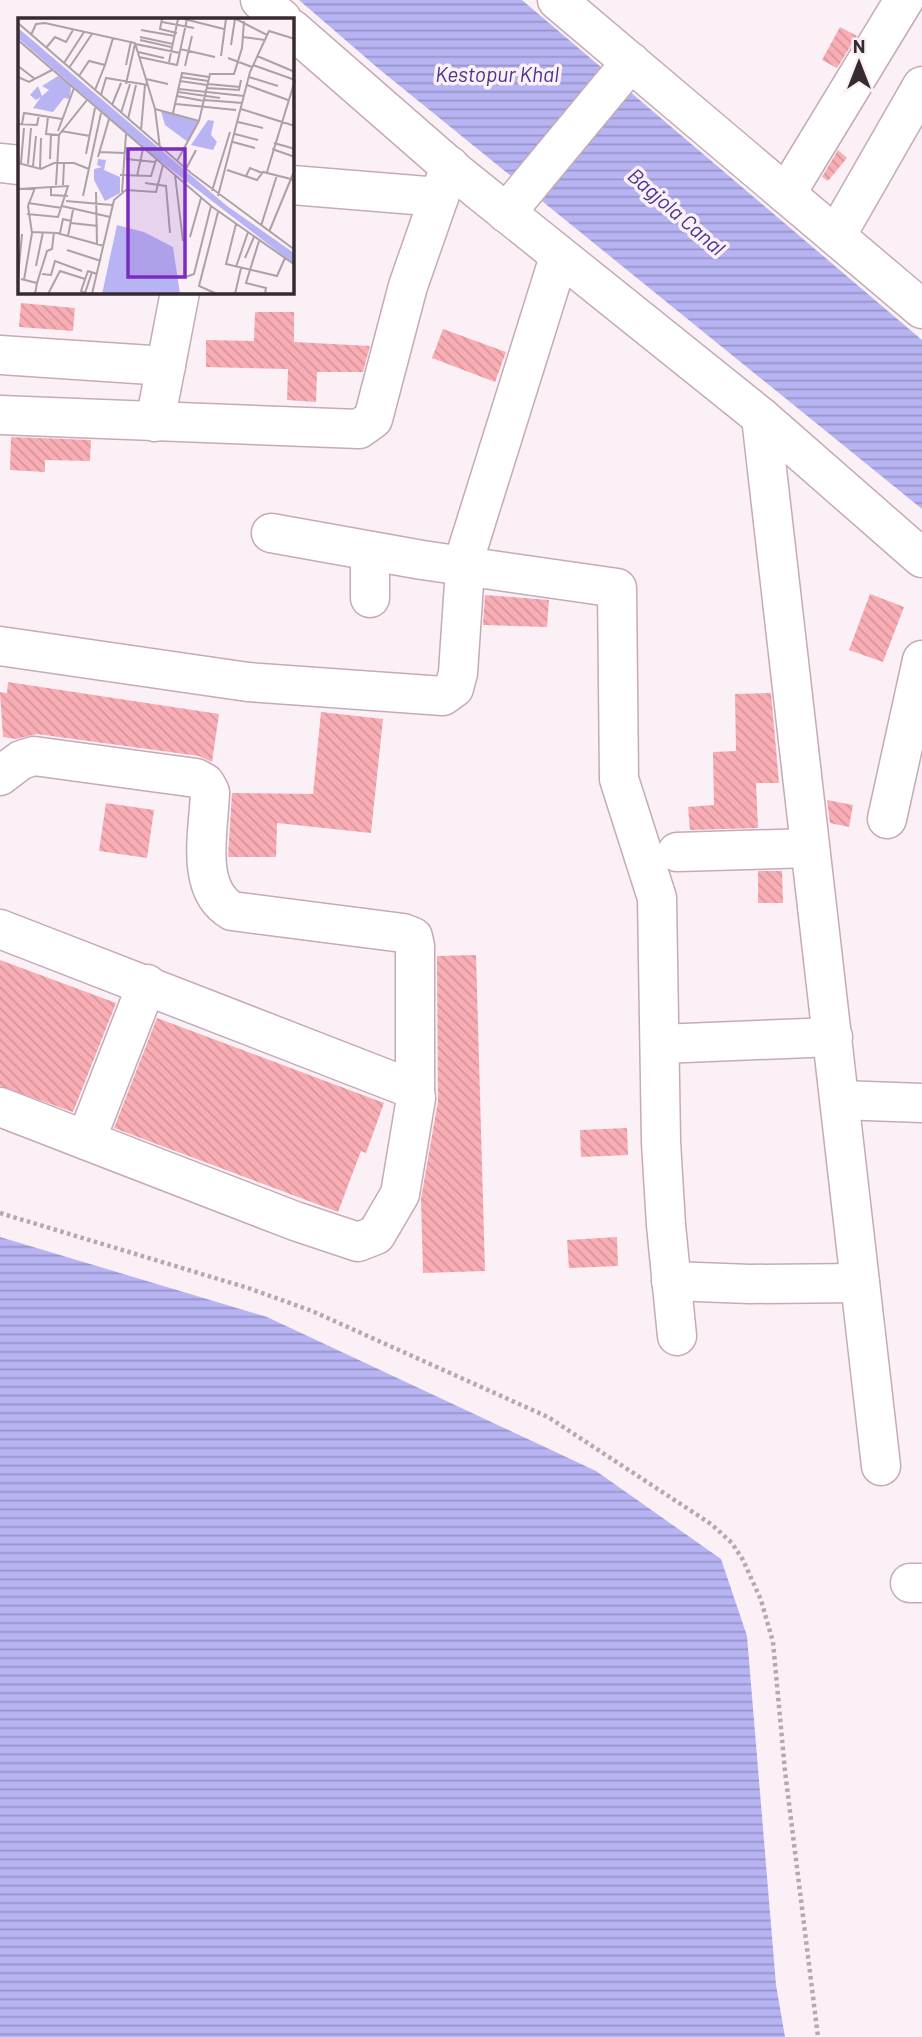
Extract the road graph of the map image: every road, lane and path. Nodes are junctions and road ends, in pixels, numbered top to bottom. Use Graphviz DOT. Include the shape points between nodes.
graph roads {
  1 [pos="248,0"];
  2 [pos="260,0"];
  3 [pos="557,0"];
  4 [pos="904,0"];
  5 [pos="243,18"];
  6 [pos="281,18"];
  7 [pos="294,31"];
  8 [pos="631,62"];
  9 [pos="922,86"];
  10 [pos="0,163"];
  11 [pos="18,165"];
  12 [pos="445,181"];
  13 [pos="294,186"];
  14 [pos="786,194"];
  15 [pos="506,213"];
  16 [pos="836,236"];
  17 [pos="559,257"];
  18 [pos="180,294"];
  19 [pos="922,309"];
  20 [pos="0,355"];
  21 [pos="166,366"];
  22 [pos="0,415"];
  23 [pos="761,417"];
  24 [pos="155,422"];
  25 [pos="271,533"];
  26 [pos="370,551"];
  27 [pos="922,558"];
  28 [pos="464,565"];
  29 [pos="370,598"];
  30 [pos="0,646"];
  31 [pos="922,660"];
  32 [pos="0,776"];
  33 [pos="887,819"];
  34 [pos="810,848"];
  35 [pos="677,852"];
  36 [pos="0,929"];
  37 [pos="147,984"];
  38 [pos="833,1037"];
  39 [pos="660,1044"];
  40 [pos="415,1091"];
  41 [pos="840,1100"];
  42 [pos="922,1103"];
  43 [pos="0,1107"];
  44 [pos="86,1140"];
  45 [pos="0,1213"];
  46 [pos="671,1281"];
  47 [pos="860,1283"];
  48 [pos="677,1336"];
  49 [pos="881,1466"];
  50 [pos="818,2037"];
  1 -- 5 [label="street"];
  2 -- 6 [label="street"];
  3 -- 8 [label="street"];
  4 -- 14 [label="street"];
  7 -- 12 [label="street"];
  8 -- 14 [label="street"];
  8 -- 15 [label="street"];
  9 -- 16 [label="street"];
  10 -- 11 [label="street"];
  12 -- 13 [label="street"];
  12 -- 15 [label="street"];
  12 -- 24 [label="street" via="408,286 373,419 366,427"];
  14 -- 16 [label="street"];
  15 -- 17 [label="street"];
  16 -- 19 [label="street"];
  17 -- 23 [label="street"];
  17 -- 28 [label="street"];
  18 -- 21 [label="street"];
  20 -- 21 [label="street"];
  21 -- 24 [label="street"];
  22 -- 24 [label="street"];
  23 -- 27 [label="street"];
  23 -- 34 [label="street"];
  25 -- 26 [label="street"];
  26 -- 28 [label="street"];
  26 -- 29 [label="street"];
  28 -- 30 [label="street" via="458,673 454,688 443,696 248,682"];
  28 -- 39 [label="street" via="617,588 619,779 657,898"];
  31 -- 33 [label="street"];
  32 -- 40 [label="street" via="34,756 196,778 210,792 208,881 218,903 232,911 412,937"];
  34 -- 35 [label="street"];
  34 -- 38 [label="street"];
  36 -- 37 [label="street"];
  37 -- 40 [label="street"];
  37 -- 44 [label="street"];
  38 -- 39 [label="street"];
  38 -- 41 [label="street"];
  39 -- 46 [label="street"];
  40 -- 44 [label="street" via="400,1194 376,1235 358,1242"];
  41 -- 42 [label="street"];
  41 -- 47 [label="street"];
  43 -- 44 [label="street"];
  45 -- 50 [label="path" via="312,1311 548,1417 711,1524 732,1544 761,1600 773,1642"];
  46 -- 47 [label="street"];
  46 -- 48 [label="street"];
  47 -- 49 [label="street"];
}
